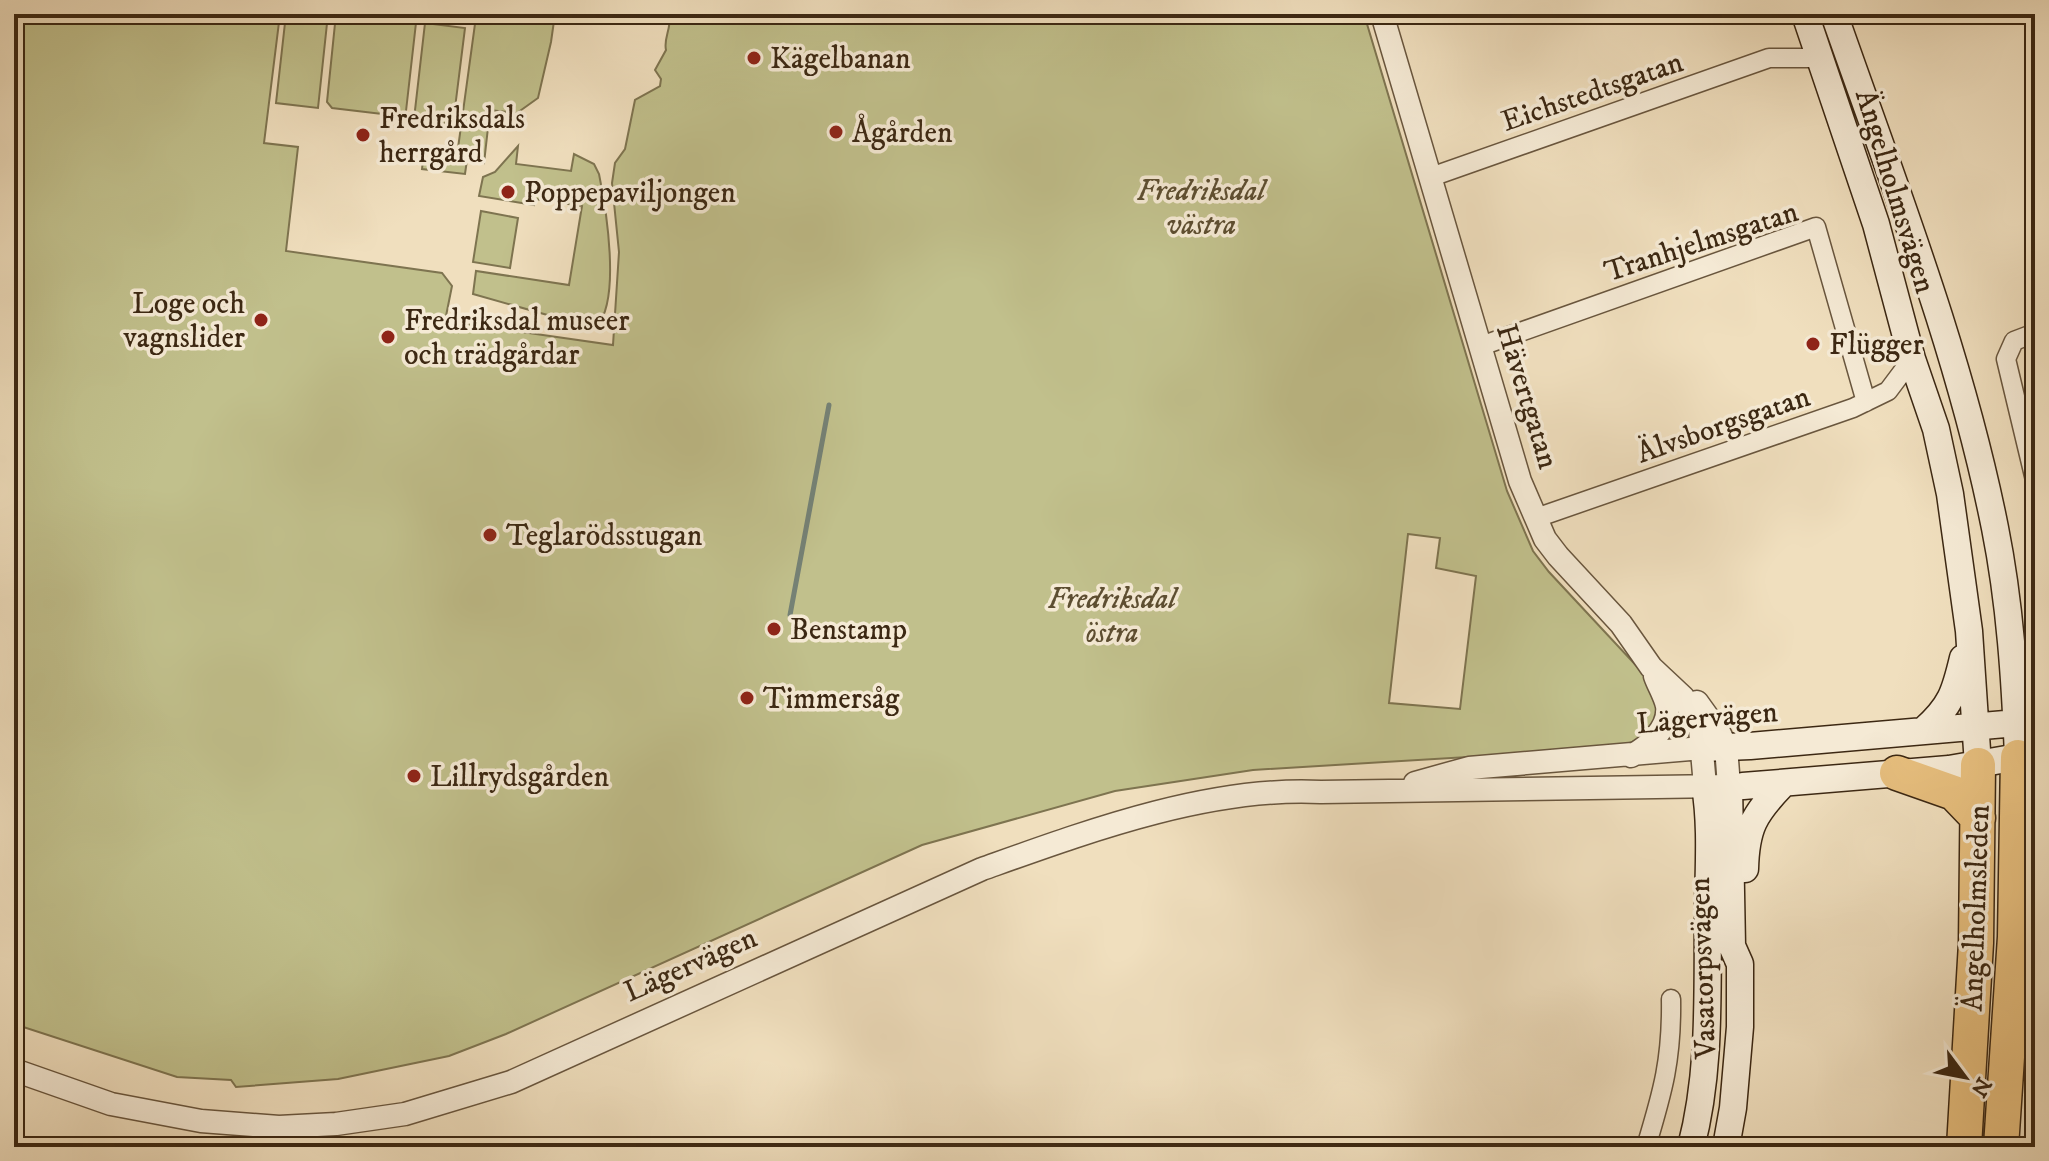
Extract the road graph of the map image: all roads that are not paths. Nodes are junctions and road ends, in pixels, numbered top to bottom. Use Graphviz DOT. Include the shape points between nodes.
graph roads {
  1 [pos="1805,14"];
  2 [pos="1834,14"];
  3 [pos="1385,15"];
  4 [pos="1821,58"];
  5 [pos="1431,177"];
  6 [pos="2035,333"];
  7 [pos="1481,346"];
  8 [pos="1912,359"];
  9 [pos="1866,402"];
  10 [pos="2035,480"];
  11 [pos="1536,518"];
  12 [pos="1621,624"];
  13 [pos="1969,631"];
  14 [pos="2014,665"];
  15 [pos="1651,667"];
  16 [pos="2035,687"];
  17 [pos="2026,722"];
  18 [pos="1977,726"];
  19 [pos="1924,730"];
  20 [pos="1714,748"];
  21 [pos="2027,755"];
  22 [pos="1631,756"];
  23 [pos="1978,765"];
  24 [pos="1897,773"];
  25 [pos="1782,785"];
  26 [pos="1725,786"];
  27 [pos="1387,790"];
  28 [pos="1978,818"];
  29 [pos="2035,820"];
  30 [pos="2016,891"];
  31 [pos="1740,964"];
  32 [pos="1671,999"];
  33 [pos="14,1070"];
  34 [pos="1646,1147"];
  35 [pos="1691,1147"];
  36 [pos="1726,1147"];
  37 [pos="1964,1147"];
  38 [pos="2001,1147"];
  1 -- 4 [label="main road, Ängelholmsvägen"];
  2 -- 14 [label="main road, Ängelholmsvägen" via="1962,392 1996,532"];
  3 -- 5 [label="street, Hävertgatan"];
  4 -- 5 [label="street, Eichstedtsgatan" via="1769,58"];
  4 -- 8 [label="main road, Ängelholmsvägen" via="1876,224"];
  5 -- 7 [label="street, Hävertgatan"];
  6 -- 10 [label="street" via="2014,341 2006,359"];
  7 -- 9 [label="street, Tranhjelmsgatan" via="1816,227"];
  7 -- 11 [label="street, Hävertgatan"];
  8 -- 9 [label="street, Älvsborgsgatan" via="1888,391"];
  8 -- 13 [label="main road, Ängelholmsvägen" via="1936,429 1950,494"];
  9 -- 11 [label="street, Älvsborgsgatan"];
  11 -- 12 [label="street, Hävertgatan" via="1558,556"];
  12 -- 15 [label="street, Hävertgatan"];
  12 -- 20 [label="street" via="1681,681 1720,734"];
  13 -- 18 [label="main road, Ängelholmsvägen"];
  13 -- 19 [label="main road" via="1950,703"];
  14 -- 16 [label="main road"];
  14 -- 17 [label="main road, Ängelholmsvägen"];
  15 -- 20 [label="street, Hävertgatan" via="1683,697"];
  15 -- 22 [label="street" via="1667,707 1664,722 1646,748"];
  17 -- 18 [label="main road, Lägervägen"];
  17 -- 21 [label="main road, Ängelholmsvägen"];
  18 -- 19 [label="main road, Lägervägen"];
  18 -- 23 [label="main road, Ängelholmsvägen"];
  19 -- 20 [label="main road, Lägervägen"];
  20 -- 22 [label="street, Lägervägen"];
  20 -- 26 [label="street"];
  21 -- 23 [label="main road"];
  21 -- 30 [label="highway, Ängelholmsleden"];
  22 -- 27 [label="street, Lägervägen" via="1469,768"];
  23 -- 24 [label="main road"];
  23 -- 28 [label="highway, Ängelholmsleden"];
  24 -- 25 [label="main road"];
  24 -- 28 [label="highway" via="1954,793"];
  25 -- 26 [label="main road"];
  25 -- 31 [label="main road" via="1756,813 1748,836"];
  26 -- 27 [label="street, Lägervägen"];
  26 -- 31 [label="main road, Vasatorpsvägen" via="1732,946"];
  26 -- 35 [label="main road, Vasatorpsvägen" via="1707,801 1707,1036"];
  27 -- 33 [label="street, Lägervägen" via="1285,790 1213,799 1044,847 869,918 511,1082 405,1114 279,1127 201,1121 111,1104"];
  28 -- 37 [label="highway, Ängelholmsleden"];
  29 -- 30 [label="highway"];
  30 -- 38 [label="highway, Ängelholmsleden"];
  31 -- 36 [label="main road, Vasatorpsvägen" via="1738,1067"];
  32 -- 34 [label="street" via="1667,1076"];
}
